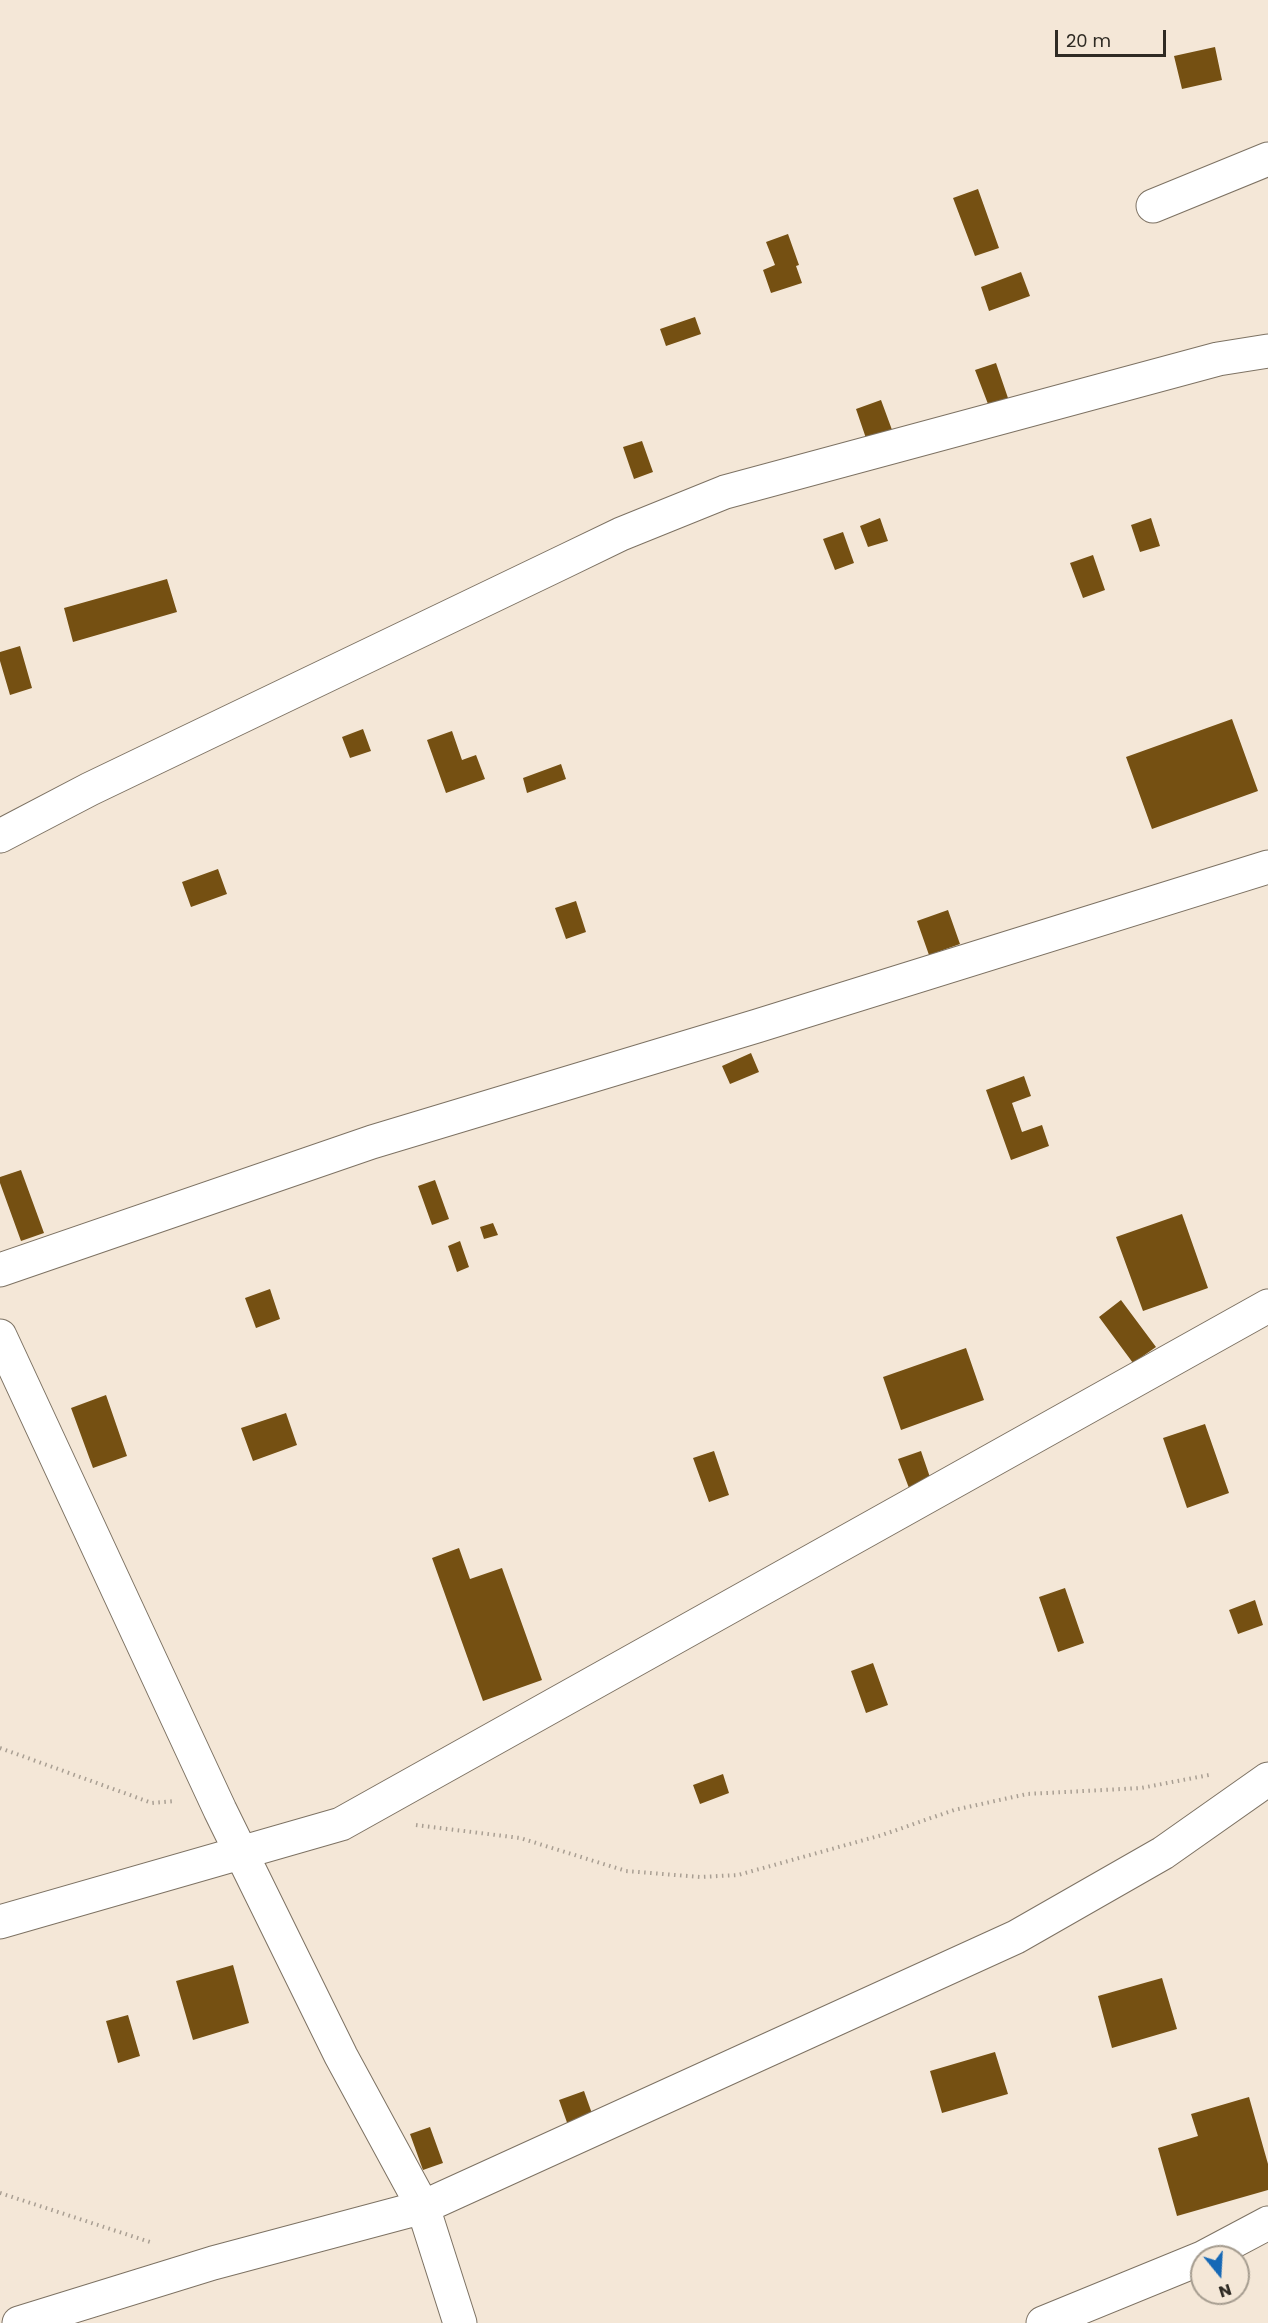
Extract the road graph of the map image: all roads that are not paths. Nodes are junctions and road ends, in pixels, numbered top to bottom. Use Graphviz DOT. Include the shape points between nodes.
graph roads {
  1 [pos="1268,159"];
  2 [pos="1153,206"];
  3 [pos="1268,351"];
  4 [pos="0,836"];
  5 [pos="1268,867"];
  6 [pos="0,1270"];
  7 [pos="1268,1306"];
  8 [pos="0,1336"];
  9 [pos="1268,1779"];
  10 [pos="242,1851"];
  11 [pos="0,1922"];
  12 [pos="423,2207"];
  13 [pos="1268,2223"];
  14 [pos="1227,2245"];
  15 [pos="1190,2263"];
  16 [pos="19,2323"];
  17 [pos="460,2323"];
  18 [pos="1043,2323"];
  1 -- 2 [label="street"];
  3 -- 4 [label="street" via="1218,359 726,492 621,534"];
  5 -- 6 [label="street" via="372,1142"];
  7 -- 10 [label="street" via="341,1824"];
  8 -- 10 [label="street"];
  9 -- 12 [label="street" via="1163,1853 1016,1937"];
  10 -- 11 [label="street"];
  10 -- 12 [label="street" via="341,2056"];
  12 -- 16 [label="street" via="213,2263"];
  12 -- 17 [label="street"];
  13 -- 14 [label="street"];
  15 -- 18 [label="street"];
}
